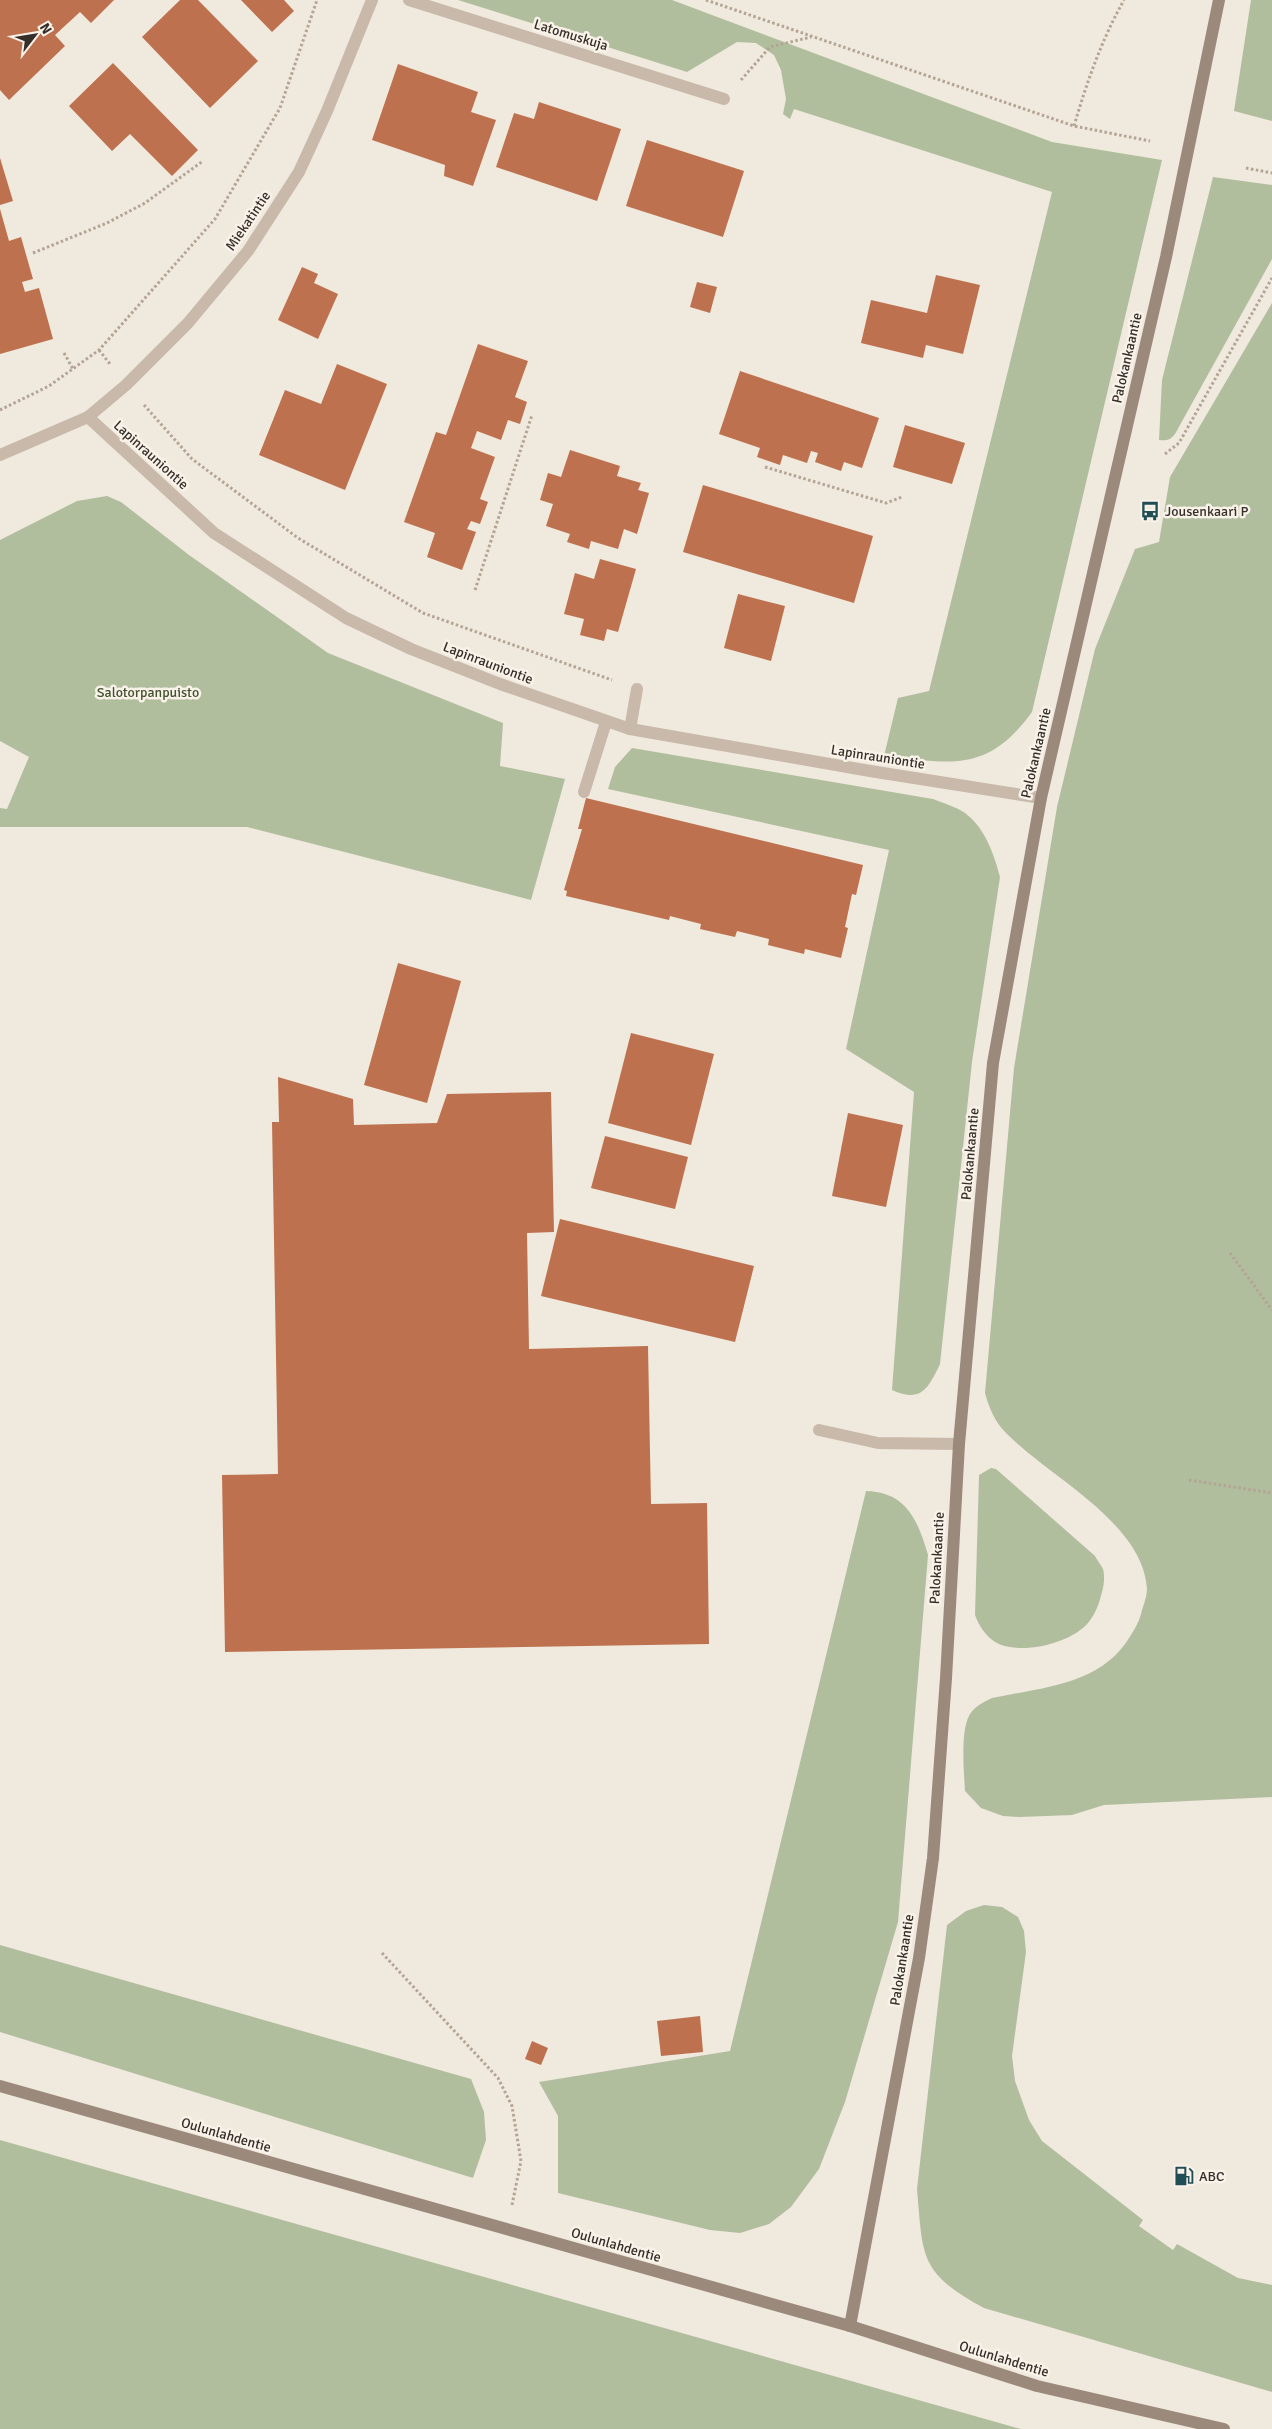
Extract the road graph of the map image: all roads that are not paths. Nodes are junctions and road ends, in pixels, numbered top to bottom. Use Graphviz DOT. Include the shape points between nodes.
graph roads {
  1 [pos="372,0"];
  2 [pos="409,0"];
  3 [pos="1219,0"];
  4 [pos="724,99"];
  5 [pos="88,417"];
  6 [pos="0,455"];
  7 [pos="637,689"];
  8 [pos="606,722"];
  9 [pos="630,729"];
  10 [pos="584,792"];
  11 [pos="1041,798"];
  12 [pos="818,1430"];
  13 [pos="959,1444"];
  14 [pos="0,2086"];
  15 [pos="850,2326"];
  16 [pos="1224,2429"];
  1 -- 5 [label="street, Miekatintie" via="299,172 248,251 188,323 126,386"];
  2 -- 4 [label="street, Latomuskuja"];
  3 -- 11 [label="main road, Palokankaantie" via="1166,257"];
  5 -- 6 [label="street"];
  5 -- 8 [label="street, Lapinrauniontie" via="214,533 346,618 411,649"];
  7 -- 9 [label="street"];
  8 -- 9 [label="street, Lapinrauniontie"];
  8 -- 10 [label="street"];
  9 -- 11 [label="street, Lapinrauniontie"];
  11 -- 13 [label="main road, Palokankaantie" via="993,1063"];
  12 -- 13 [label="street" via="878,1443"];
  13 -- 15 [label="main road, Palokankaantie" via="933,1858 920,1958"];
  14 -- 15 [label="main road, Oulunlahdentie"];
  15 -- 16 [label="main road, Oulunlahdentie" via="1037,2386"];
}
